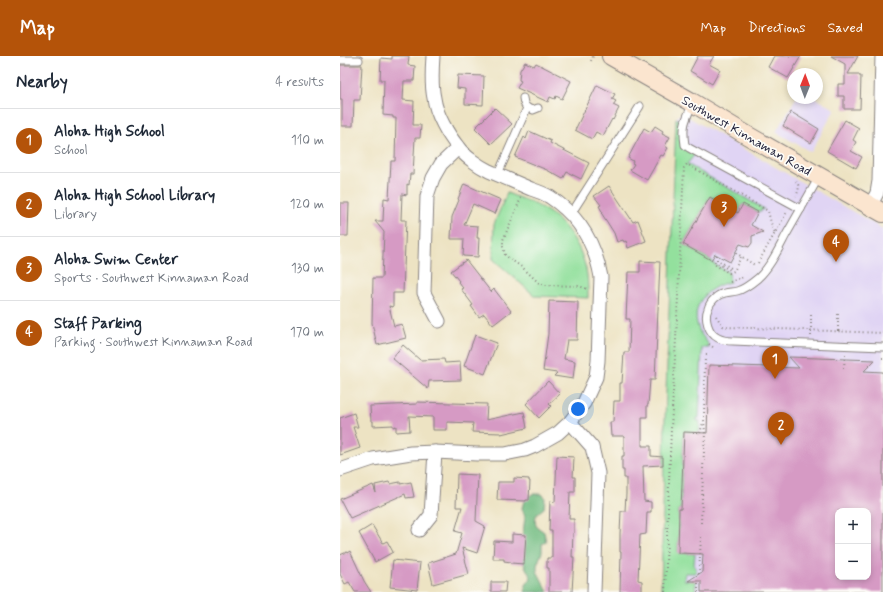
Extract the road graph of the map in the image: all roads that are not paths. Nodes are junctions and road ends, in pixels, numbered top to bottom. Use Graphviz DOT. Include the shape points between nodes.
graph roads {
  1 [pos="432,56"];
  2 [pos="611,56"];
  3 [pos="882,56"];
  4 [pos="340,60"];
  5 [pos="359,60"];
  6 [pos="523,98"];
  7 [pos="693,103"];
  8 [pos="640,106"];
  9 [pos="527,108"];
  10 [pos="538,108"];
  11 [pos="458,148"];
  12 [pos="498,174"];
  13 [pos="819,177"];
  14 [pos="801,209"];
  15 [pos="877,209"];
  16 [pos="571,214"];
  17 [pos="439,321"];
  18 [pos="883,347"];
  19 [pos="570,422"];
  20 [pos="435,452"];
  21 [pos="340,470"];
  22 [pos="419,530"];
  23 [pos="594,592"];
  1 -- 11 [label="street" via="434,99 442,123"];
  2 -- 7 [label="main road, Southwest Kinnaman Road"];
  3 -- 15 [label="street"];
  4 -- 5 [label="lane"];
  6 -- 9 [label="lane"];
  7 -- 13 [label="main road, Southwest Kinnaman Road"];
  7 -- 14 [label="lane" via="684,122 685,145"];
  8 -- 16 [label="lane"];
  9 -- 10 [label="lane"];
  9 -- 12 [label="lane"];
  11 -- 12 [label="street" via="487,170"];
  11 -- 17 [label="street" via="441,164 427,196 424,293"];
  12 -- 16 [label="street" via="550,197"];
  13 -- 14 [label="lane"];
  13 -- 15 [label="main road, Southwest Kinnaman Road"];
  14 -- 18 [label="lane" via="764,272 747,286 724,293 713,300 707,316 712,334 733,342"];
  16 -- 19 [label="street" via="590,240 599,264 601,291 596,377 584,403"];
  19 -- 20 [label="street" via="558,432 525,450 505,454"];
  19 -- 23 [label="street" via="592,447 598,473"];
  20 -- 21 [label="street" via="373,459"];
  20 -- 22 [label="street" via="431,515"];
}
